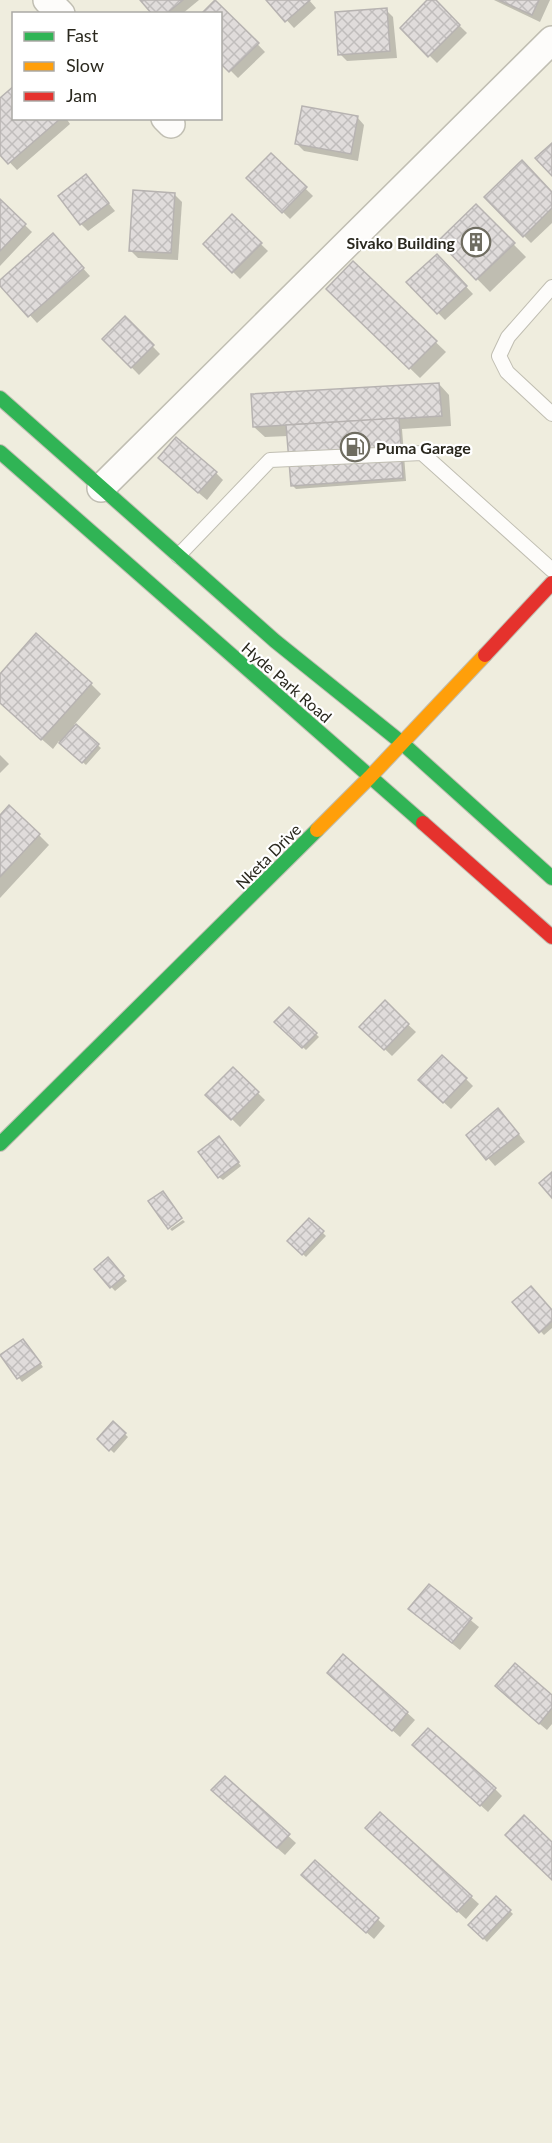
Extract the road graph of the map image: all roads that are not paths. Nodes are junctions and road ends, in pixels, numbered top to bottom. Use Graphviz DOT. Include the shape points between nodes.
graph roads {
  1 [pos="47,0"];
  2 [pos="59,12"];
  3 [pos="552,40"];
  4 [pos="552,287"];
  5 [pos="0,398"];
  6 [pos="552,414"];
  7 [pos="0,452"];
  8 [pos="101,488"];
  9 [pos="178,556"];
  10 [pos="552,570"];
  11 [pos="552,583"];
  12 [pos="402,743"];
  13 [pos="370,777"];
  14 [pos="552,878"];
  15 [pos="552,937"];
  16 [pos="0,1144"];
  1 -- 2 [label="street"];
  3 -- 8 [label="street"];
  4 -- 6 [label="lane" via="508,337 499,356 507,372"];
  5 -- 8 [label="street, Hyde Park Road"];
  7 -- 13 [label="street, Hyde Park Road"];
  8 -- 9 [label="street, Hyde Park Road"];
  9 -- 10 [label="lane" via="270,460 422,453"];
  9 -- 12 [label="street, Hyde Park Road" via="275,641"];
  11 -- 12 [label="street, Nketa Drive"];
  12 -- 13 [label="street, Nketa Drive"];
  12 -- 14 [label="street, Hyde Park Road"];
  13 -- 15 [label="street, Hyde Park Road"];
  13 -- 16 [label="street, Nketa Drive"];
}
